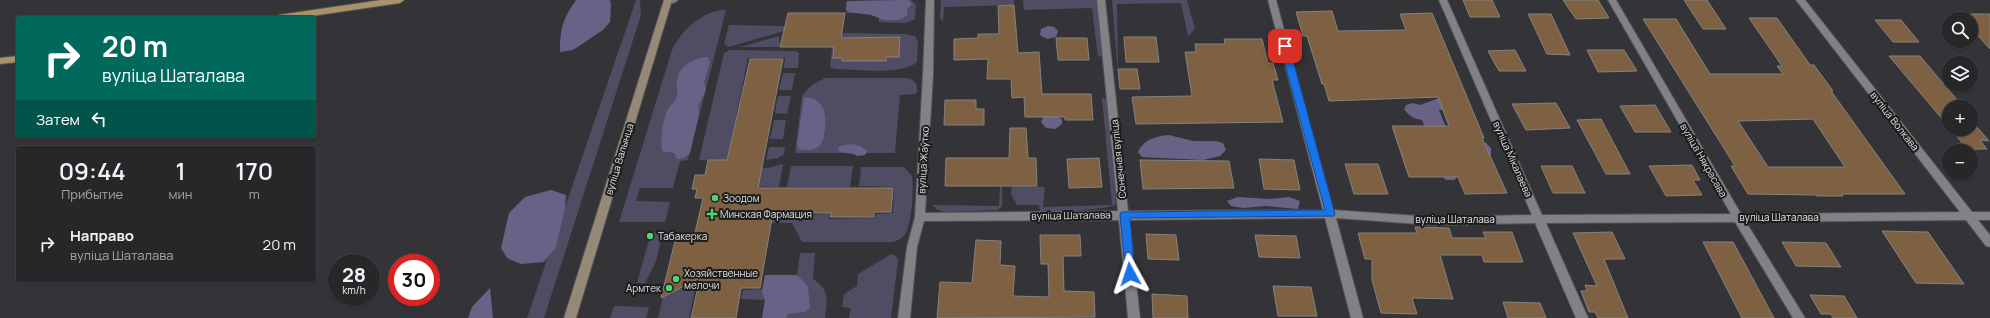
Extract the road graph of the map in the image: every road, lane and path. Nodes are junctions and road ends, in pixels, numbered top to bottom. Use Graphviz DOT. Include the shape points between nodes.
graph roads {
  1 [pos="400,0"];
  2 [pos="668,0"];
  3 [pos="674,0"];
  4 [pos="930,0"];
  5 [pos="1102,0"];
  6 [pos="1272,0"];
  7 [pos="1444,0"];
  8 [pos="1612,0"];
  9 [pos="1800,0"];
  10 [pos="292,16"];
  11 [pos="16,59"];
  12 [pos="0,62"];
  13 [pos="1330,214"];
  14 [pos="1124,215"];
  15 [pos="1990,216"];
  16 [pos="920,217"];
  17 [pos="1738,217"];
  18 [pos="1970,217"];
  19 [pos="1539,219"];
  20 [pos="1990,243"];
  21 [pos="570,318"];
  22 [pos="904,318"];
  23 [pos="1134,318"];
  24 [pos="1357,318"];
  25 [pos="1582,318"];
  26 [pos="1799,318"];
  1 -- 10 [label="main road"];
  2 -- 3 [label="street"];
  2 -- 21 [label="main road, вуліца Валынца"];
  4 -- 16 [label="street, вуліца Жаўтко"];
  5 -- 14 [label="street, Сонечная вуліца"];
  6 -- 13 [label="street"];
  7 -- 19 [label="street, вуліца Мікалаева"];
  8 -- 17 [label="street, вуліца Някрасава"];
  9 -- 18 [label="street, вуліца Волкава"];
  11 -- 12 [label="main road"];
  13 -- 14 [label="street, вуліца Шаталава"];
  13 -- 19 [label="street, вуліца Шаталава" via="1433,221"];
  13 -- 24 [label="street"];
  14 -- 16 [label="street, вуліца Шаталава"];
  14 -- 23 [label="street, Сонечная вуліца"];
  15 -- 18 [label="street, вуліца Шаталава"];
  16 -- 22 [label="street, вуліца Жаўтко" via="912,247"];
  17 -- 18 [label="street, вуліца Шаталава"];
  17 -- 19 [label="street, вуліца Шаталава"];
  17 -- 26 [label="street, вуліца Някрасава"];
  18 -- 20 [label="street, вуліца Волкава"];
  19 -- 25 [label="street, вуліца Мікалаева"];
}
